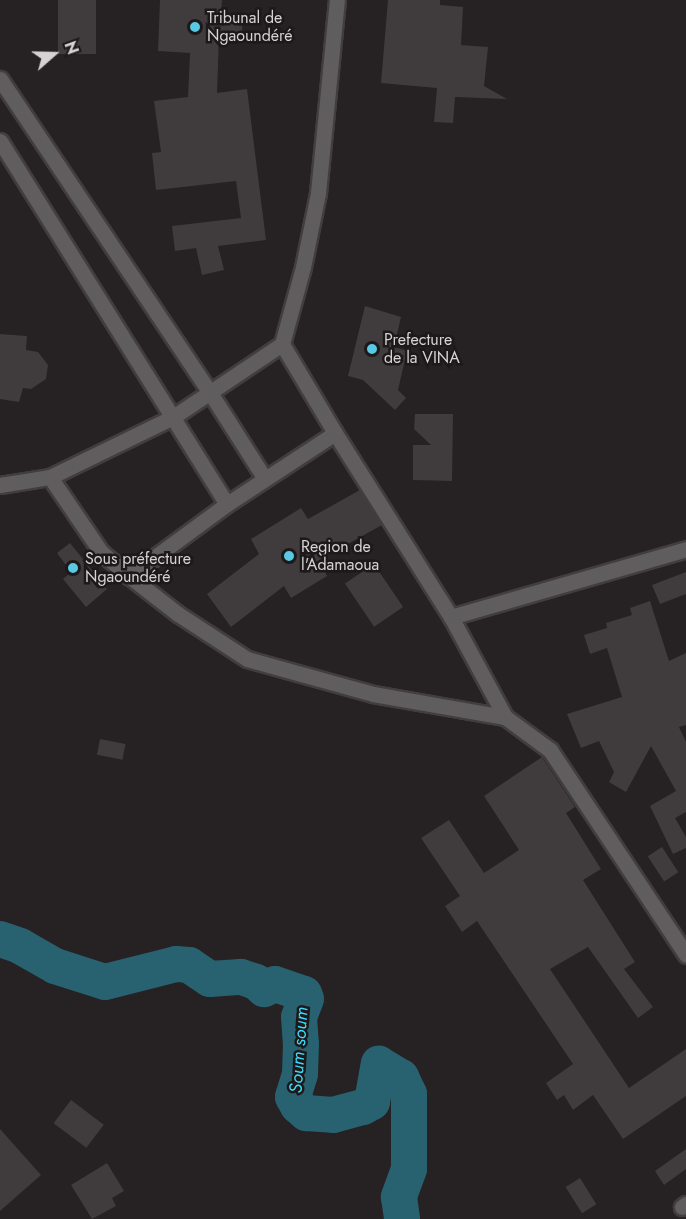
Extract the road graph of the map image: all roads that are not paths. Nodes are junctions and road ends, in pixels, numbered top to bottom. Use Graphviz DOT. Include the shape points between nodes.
graph roads {
  1 [pos="337,0"];
  2 [pos="0,79"];
  3 [pos="0,141"];
  4 [pos="282,344"];
  5 [pos="209,391"];
  6 [pos="173,417"];
  7 [pos="335,433"];
  8 [pos="50,477"];
  9 [pos="265,479"];
  10 [pos="0,485"];
  11 [pos="227,504"];
  12 [pos="686,549"];
  13 [pos="129,576"];
  14 [pos="451,617"];
  15 [pos="505,717"];
  16 [pos="686,955"];
  1 -- 4 [label="street" via="318,193"];
  2 -- 5 [label="street"];
  3 -- 6 [label="street"];
  4 -- 5 [label="street"];
  4 -- 7 [label="street"];
  5 -- 6 [label="street"];
  5 -- 9 [label="street"];
  6 -- 8 [label="street"];
  6 -- 11 [label="street"];
  7 -- 9 [label="street"];
  7 -- 14 [label="street"];
  8 -- 10 [label="street"];
  8 -- 13 [label="street" via="101,552"];
  9 -- 11 [label="street"];
  11 -- 13 [label="street"];
  12 -- 14 [label="street"];
  13 -- 15 [label="street" via="247,659 373,694"];
  14 -- 15 [label="street"];
  15 -- 16 [label="street" via="550,750"];
}
